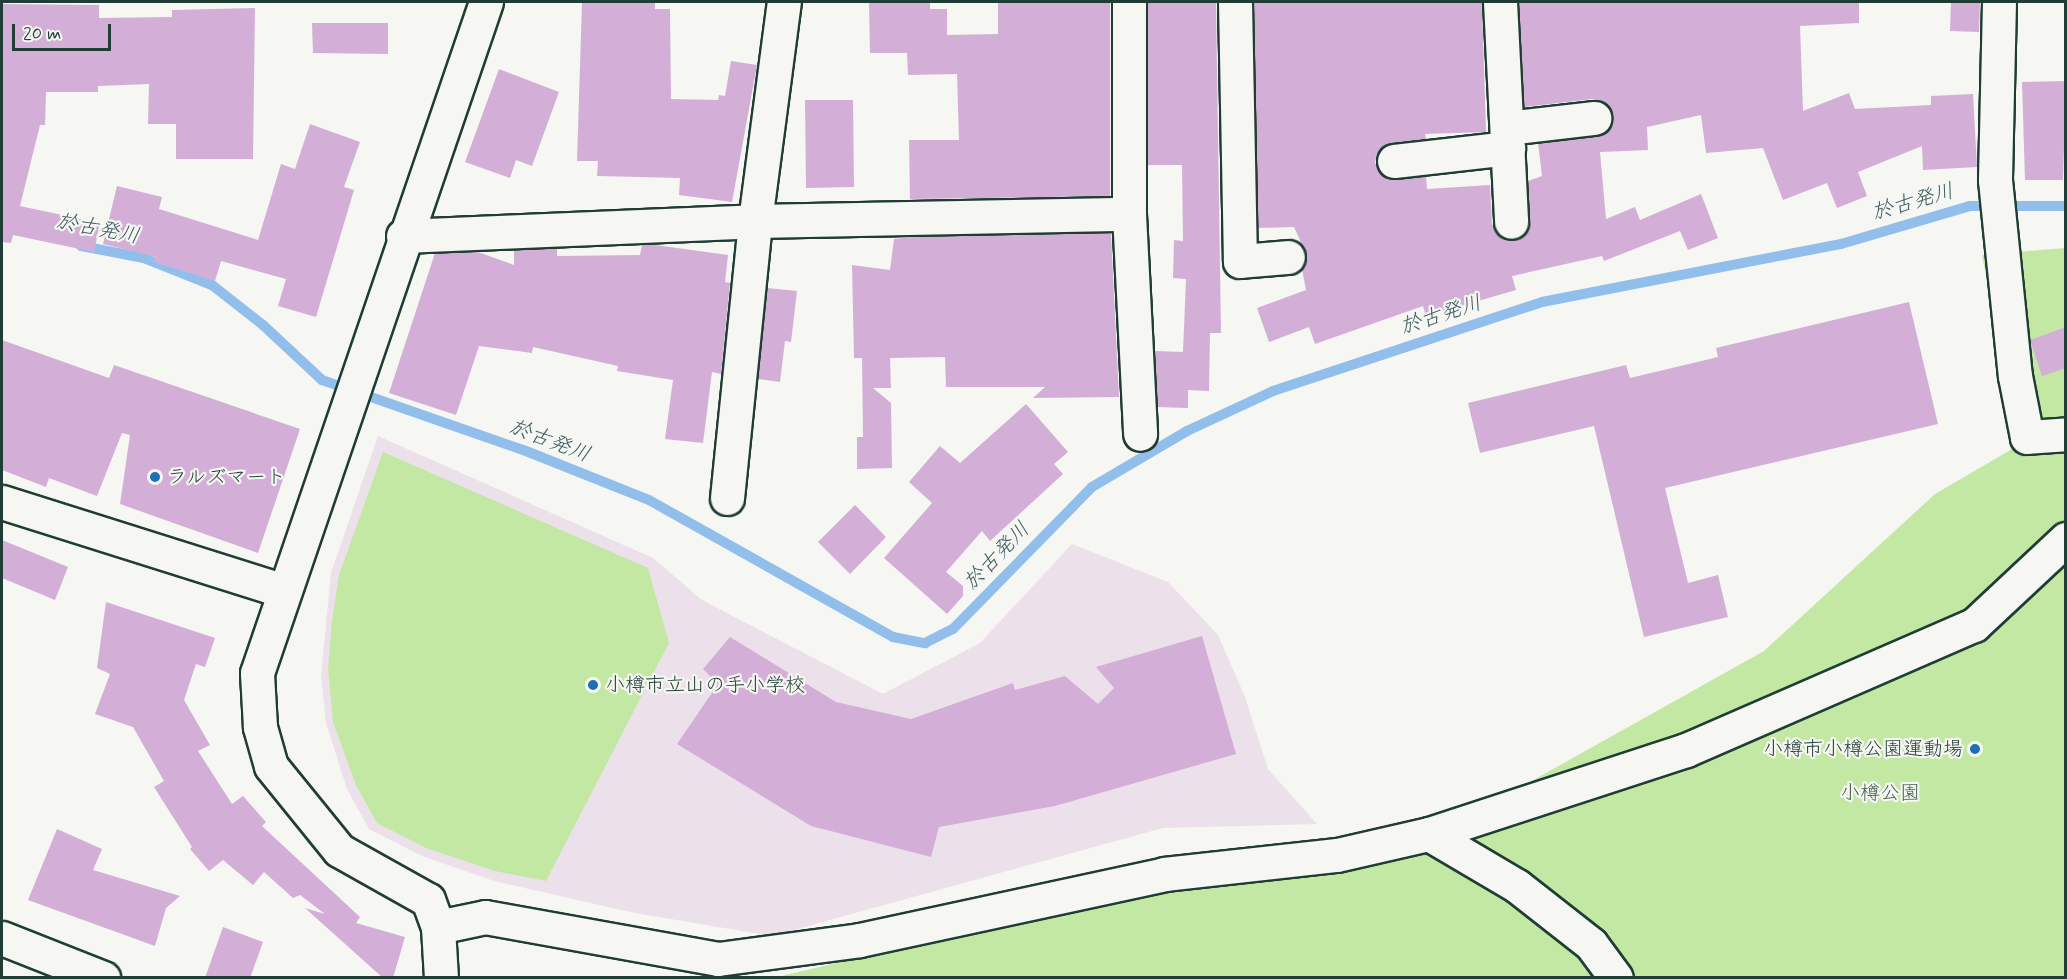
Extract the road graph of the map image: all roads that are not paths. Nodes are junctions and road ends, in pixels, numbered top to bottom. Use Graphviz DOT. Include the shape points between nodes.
graph roads {
  1 [pos="486,2"];
  2 [pos="784,2"];
  3 [pos="1129,2"];
  4 [pos="1235,2"];
  5 [pos="1500,2"];
  6 [pos="1999,2"];
  7 [pos="1594,118"];
  8 [pos="1507,138"];
  9 [pos="1394,161"];
  10 [pos="1129,214"];
  11 [pos="755,221"];
  12 [pos="1512,222"];
  13 [pos="403,236"];
  14 [pos="1288,257"];
  15 [pos="1140,434"];
  16 [pos="2066,434"];
  17 [pos="727,498"];
  18 [pos="2,502"];
  19 [pos="2066,539"];
  20 [pos="284,591"];
  21 [pos="1429,834"];
  22 [pos="438,927"];
  23 [pos="2,938"];
  24 [pos="717,968"];
  25 [pos="103,978"];
  26 [pos="441,978"];
  27 [pos="1616,978"];
  1 -- 13 [label="street"];
  2 -- 11 [label="street"];
  3 -- 10 [label="street"];
  4 -- 14 [label="street" via="1240,261"];
  5 -- 8 [label="street"];
  6 -- 16 [label="street" via="1995,180 2014,376 2027,437"];
  7 -- 8 [label="street"];
  8 -- 9 [label="street"];
  8 -- 12 [label="street"];
  10 -- 11 [label="street"];
  10 -- 15 [label="street"];
  11 -- 13 [label="street"];
  11 -- 17 [label="street"];
  13 -- 20 [label="street"];
  18 -- 20 [label="street"];
  19 -- 21 [label="street" via="1974,625 1686,750"];
  20 -- 22 [label="street" via="257,673 260,727 271,766 339,850 428,900"];
  21 -- 24 [label="street" via="1336,855 1164,874"];
  21 -- 27 [label="street" via="1517,886 1591,944"];
  22 -- 24 [label="street" via="485,917"];
  22 -- 26 [label="street"];
  23 -- 25 [label="street"];
}
